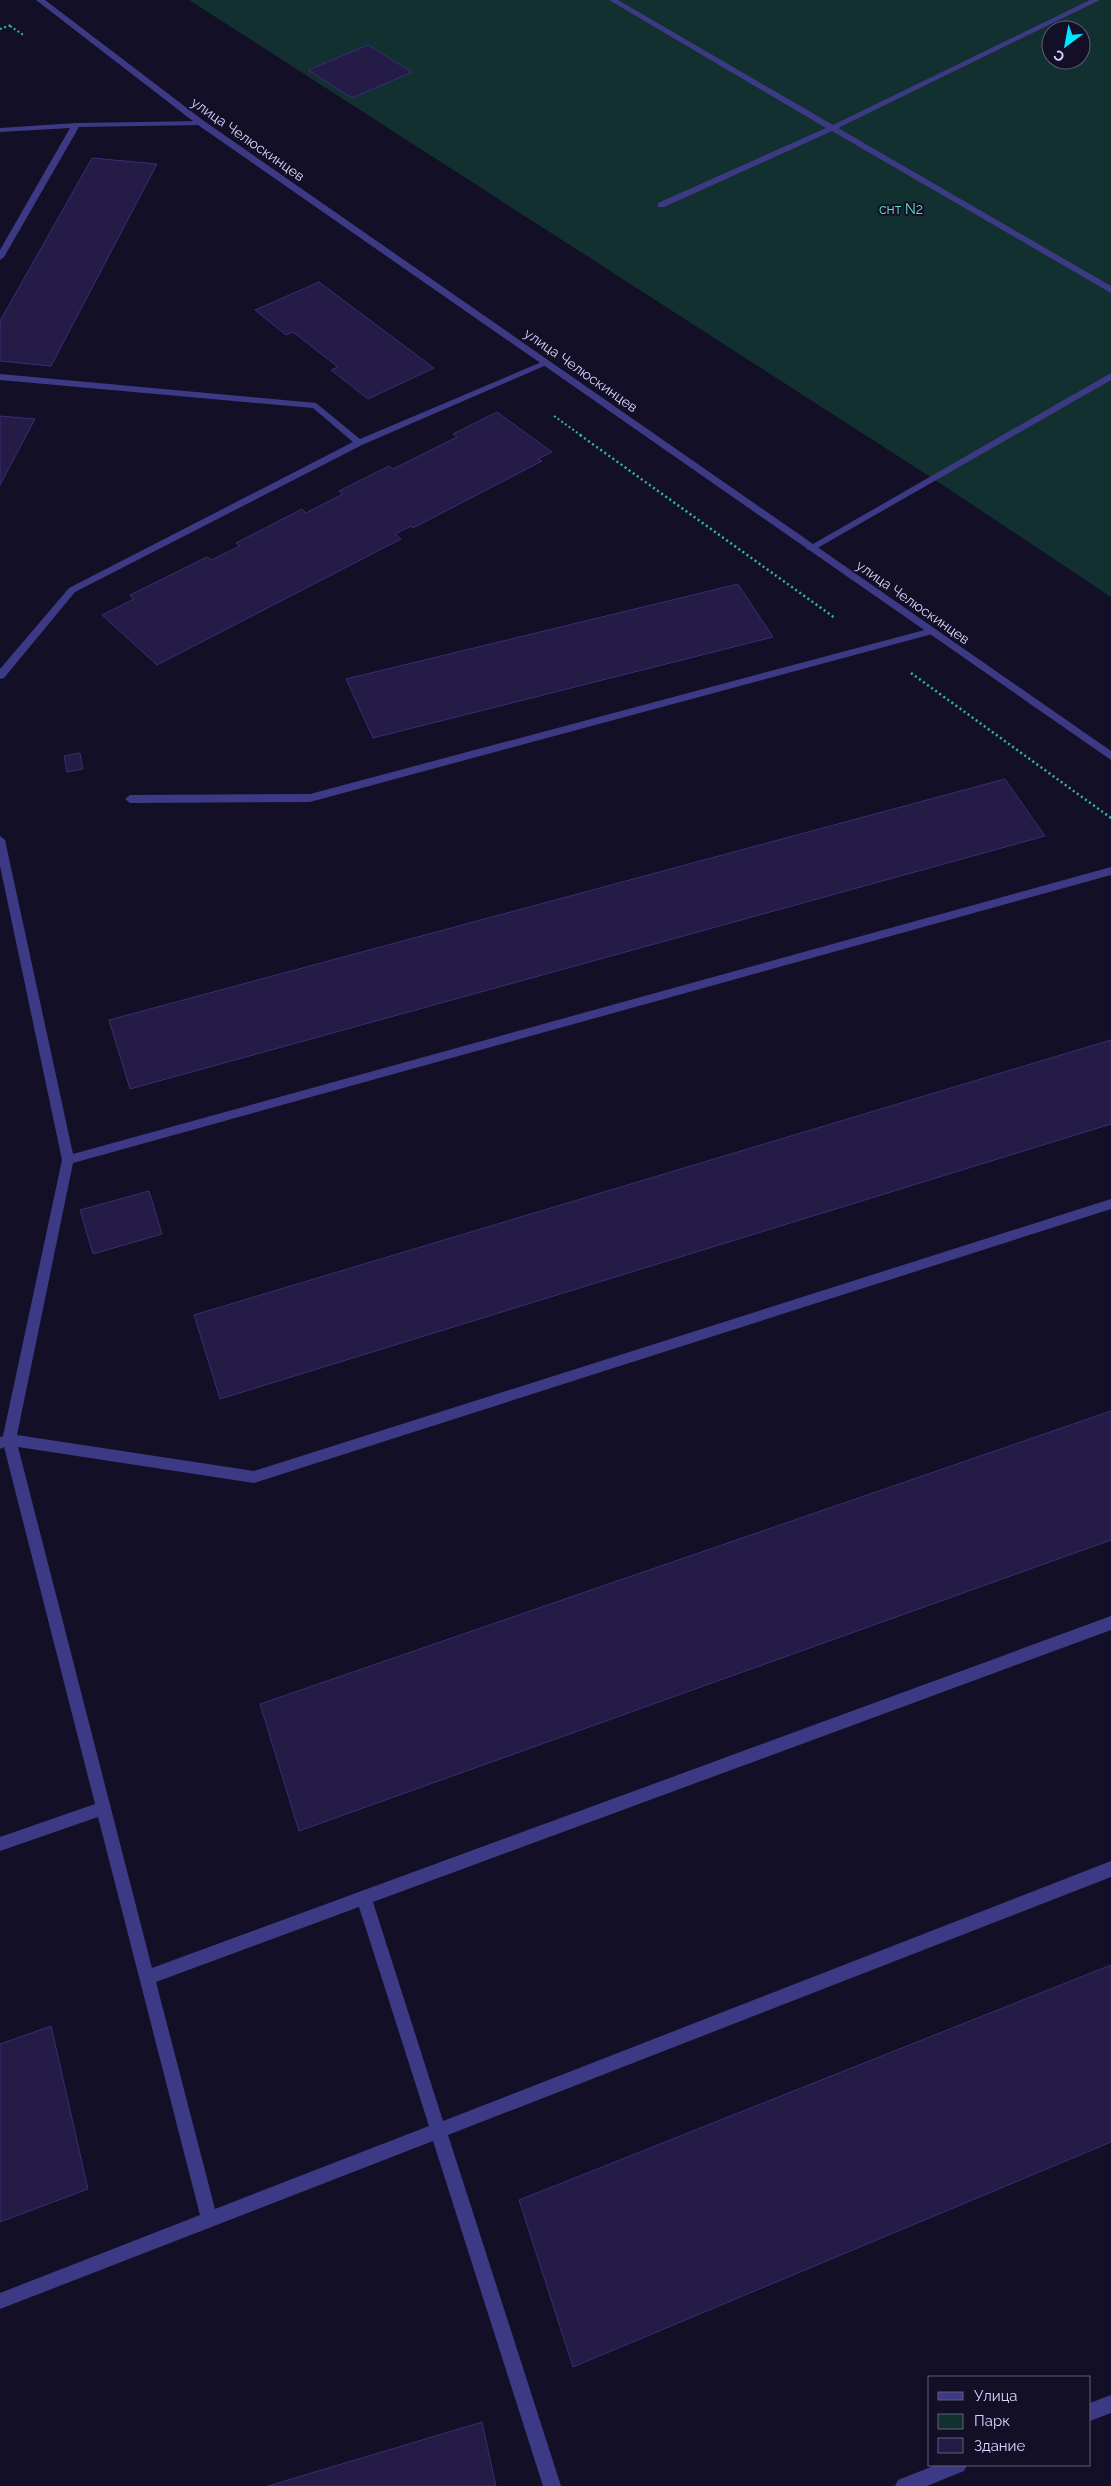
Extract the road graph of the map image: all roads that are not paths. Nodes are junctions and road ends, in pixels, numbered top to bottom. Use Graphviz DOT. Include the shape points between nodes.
graph roads {
  1 [pos="40,0"];
  2 [pos="612,0"];
  3 [pos="1096,0"];
  4 [pos="200,123"];
  5 [pos="76,125"];
  6 [pos="832,128"];
  7 [pos="0,130"];
  8 [pos="662,205"];
  9 [pos="0,257"];
  10 [pos="1111,290"];
  11 [pos="547,363"];
  12 [pos="1111,376"];
  13 [pos="0,377"];
  14 [pos="359,443"];
  15 [pos="811,548"];
  16 [pos="932,631"];
  17 [pos="0,676"];
  18 [pos="1111,756"];
  19 [pos="130,800"];
  20 [pos="0,840"];
  21 [pos="1111,870"];
  22 [pos="68,1160"];
  23 [pos="1111,1204"];
  24 [pos="4,1441"];
  25 [pos="1111,1623"];
  26 [pos="103,1808"];
  27 [pos="0,1844"];
  28 [pos="1111,1869"];
  29 [pos="364,1898"];
  30 [pos="146,1978"];
  31 [pos="439,2131"];
  32 [pos="209,2219"];
  33 [pos="0,2301"];
  34 [pos="1111,2404"];
  35 [pos="1091,2412"];
  36 [pos="955,2466"];
  37 [pos="552,2486"];
  38 [pos="904,2486"];
  1 -- 4 [label="street, улица Челюскинцев"];
  2 -- 6 [label="street"];
  3 -- 6 [label="street"];
  4 -- 5 [label="street"];
  4 -- 11 [label="street, улица Челюскинцев"];
  5 -- 7 [label="street"];
  5 -- 9 [label="street"];
  6 -- 8 [label="street"];
  6 -- 10 [label="street"];
  11 -- 14 [label="street"];
  11 -- 15 [label="street, улица Челюскинцев"];
  12 -- 15 [label="street"];
  13 -- 14 [label="street" via="316,406"];
  14 -- 17 [label="street" via="72,590"];
  15 -- 16 [label="street, улица Челюскинцев"];
  16 -- 18 [label="street, улица Челюскинцев"];
  16 -- 19 [label="street" via="310,798"];
  20 -- 22 [label="street"];
  21 -- 22 [label="street"];
  22 -- 24 [label="street"];
  23 -- 24 [label="street" via="254,1477"];
  24 -- 26 [label="street"];
  25 -- 29 [label="street"];
  26 -- 27 [label="street"];
  26 -- 30 [label="street"];
  28 -- 31 [label="street"];
  29 -- 30 [label="street"];
  29 -- 31 [label="street"];
  30 -- 32 [label="street"];
  31 -- 32 [label="street"];
  31 -- 37 [label="street"];
  32 -- 33 [label="street"];
  34 -- 35 [label="street"];
  36 -- 38 [label="street"];
}
